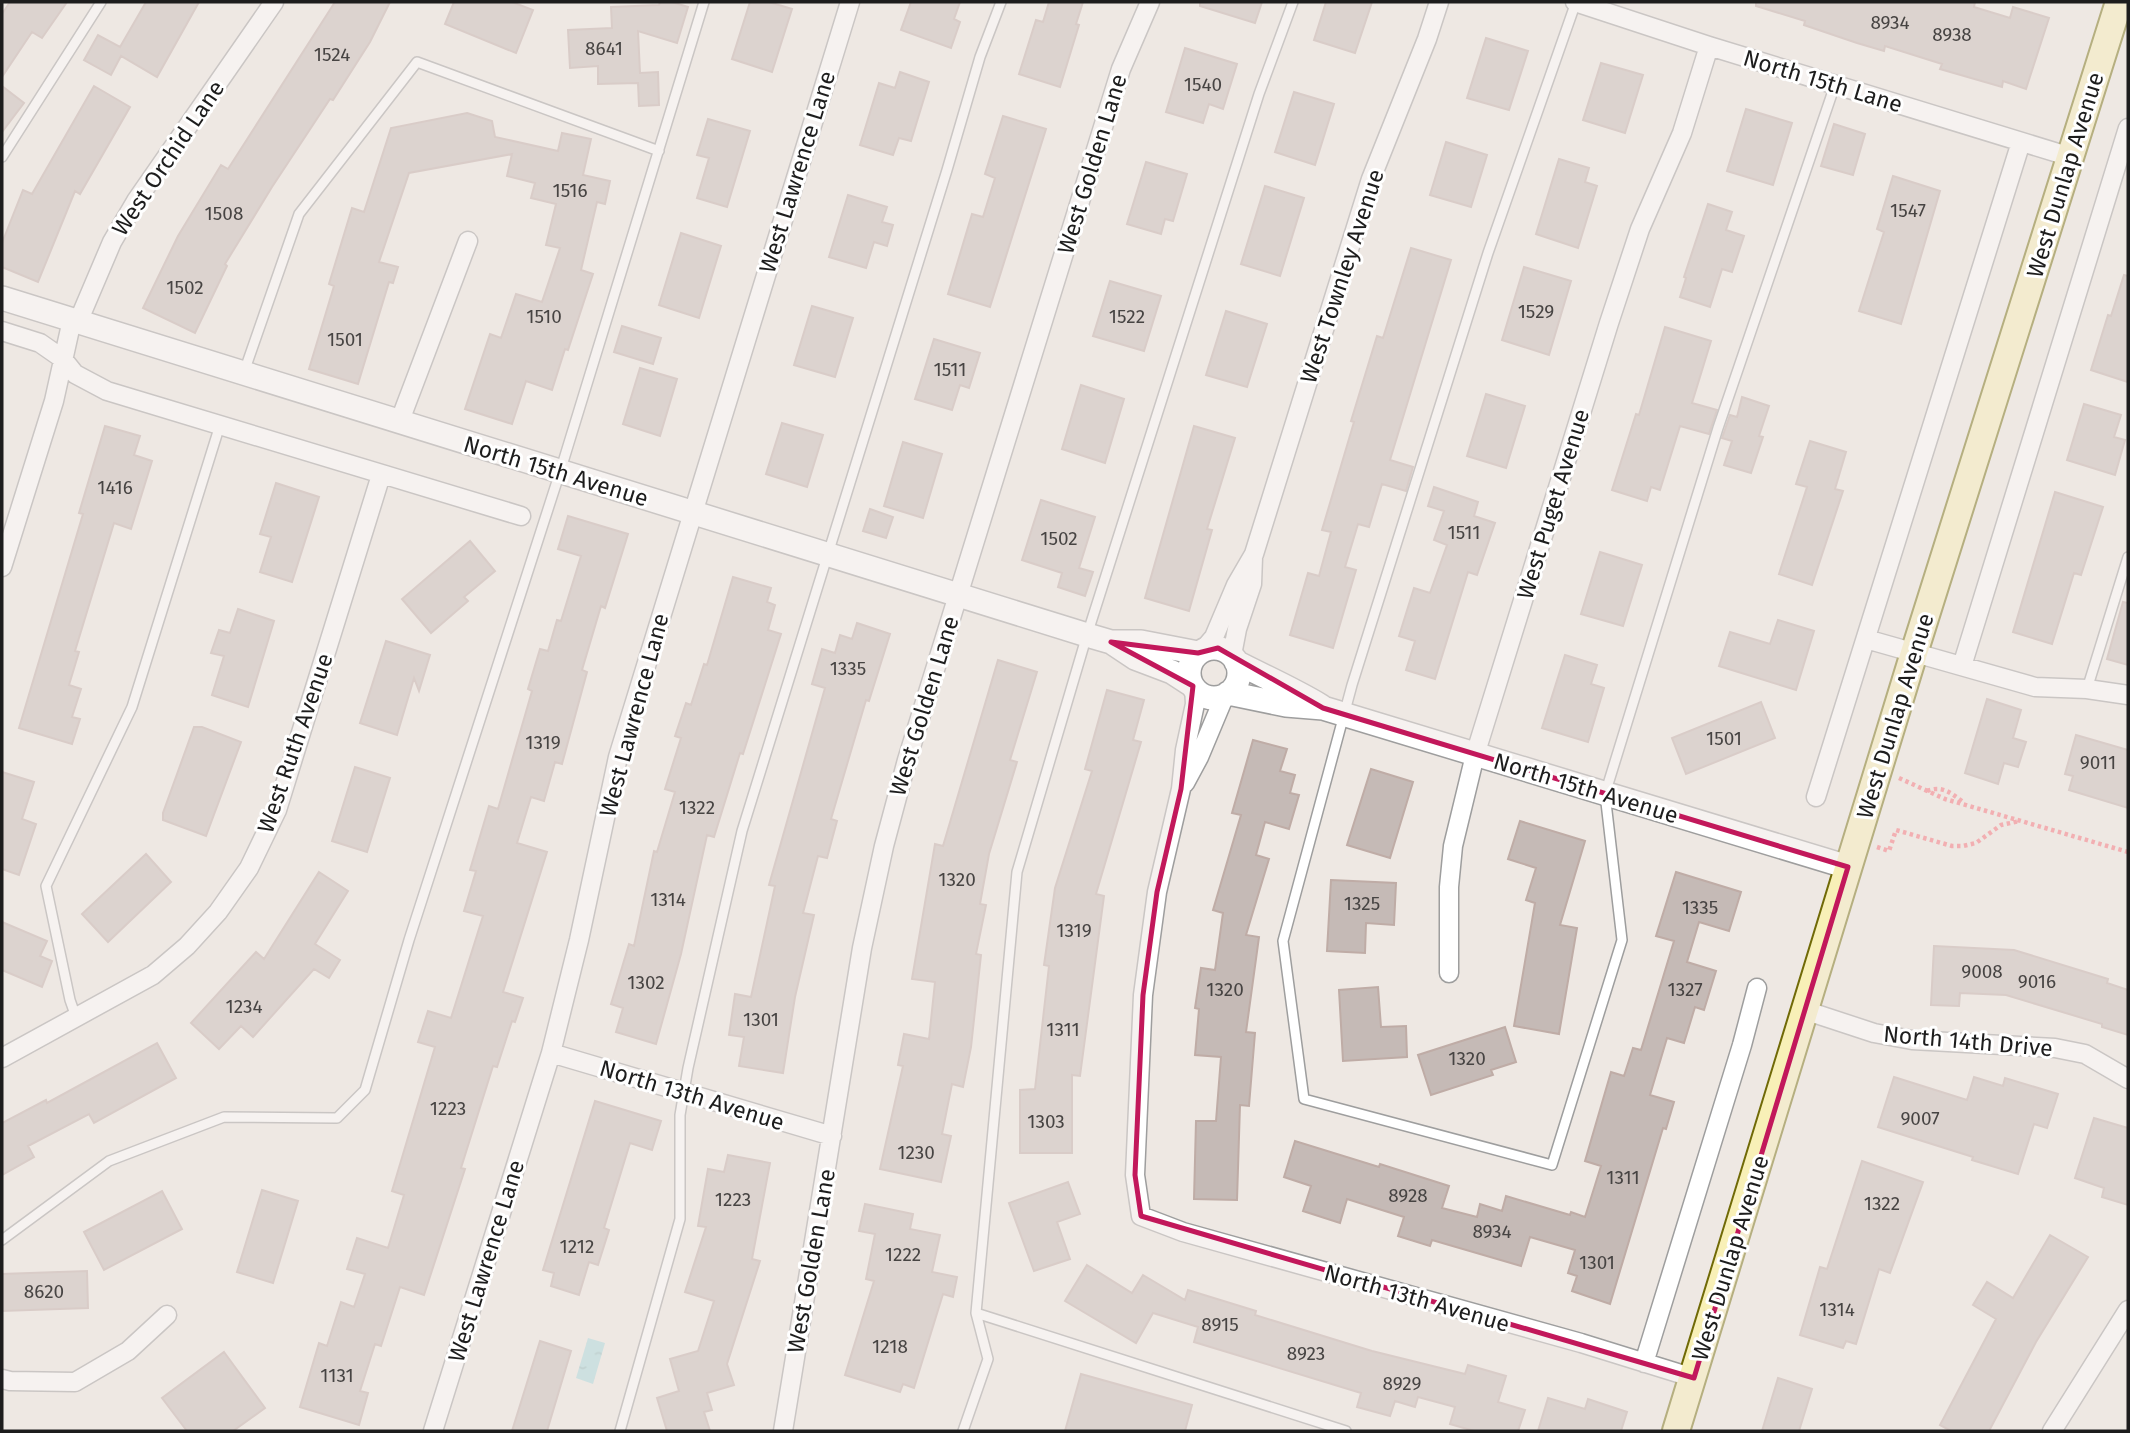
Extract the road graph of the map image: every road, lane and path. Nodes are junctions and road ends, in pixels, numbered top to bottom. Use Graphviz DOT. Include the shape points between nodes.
graph roads {
  1 [pos="101,2"];
  2 [pos="274,2"];
  3 [pos="704,2"];
  4 [pos="850,2"];
  5 [pos="1001,2"];
  6 [pos="1150,2"];
  7 [pos="1293,2"];
  8 [pos="1439,2"];
  9 [pos="1576,2"];
  10 [pos="2119,2"];
  11 [pos="1709,46"];
  12 [pos="1836,85"];
  13 [pos="2128,128"];
  14 [pos="2021,142"];
  15 [pos="659,151"];
  16 [pos="2,157"];
  17 [pos="2071,157"];
  18 [pos="468,242"];
  19 [pos="2,298"];
  20 [pos="75,321"];
  21 [pos="2,331"];
  22 [pos="63,359"];
  23 [pos="243,373"];
  24 [pos="399,423"];
  25 [pos="220,425"];
  26 [pos="560,472"];
  27 [pos="381,475"];
  28 [pos="692,513"];
  29 [pos="521,516"];
  30 [pos="1254,554"];
  31 [pos="827,555"];
  32 [pos="2128,557"];
  33 [pos="2,567"];
  34 [pos="958,596"];
  35 [pos="1087,635"];
  36 [pos="1866,639"];
  37 [pos="1111,642"];
  38 [pos="1200,651"];
  39 [pos="1914,653"];
  40 [pos="1234,659"];
  41 [pos="1962,666"];
  42 [pos="1193,686"];
  43 [pos="2087,689"];
  44 [pos="1226,694"];
  45 [pos="2128,695"];
  46 [pos="1333,711"];
  47 [pos="1475,755"];
  48 [pos="1879,769"];
  49 [pos="1181,789"];
  50 [pos="1605,794"];
  51 [pos="1816,797"];
  52 [pos="2022,820"];
  53 [pos="1857,839"];
  54 [pos="2128,852"];
  55 [pos="1848,867"];
  56 [pos="1449,973"];
  57 [pos="1757,989"];
  58 [pos="1804,1010"];
  59 [pos="77,1019"];
  60 [pos="551,1053"];
  61 [pos="2,1058"];
  62 [pos="2128,1079"];
  63 [pos="684,1093"];
  64 [pos="832,1136"];
  65 [pos="2,1240"];
  66 [pos="2128,1310"];
  67 [pos="976,1313"];
  68 [pos="167,1315"];
  69 [pos="1644,1363"];
  70 [pos="1694,1378"];
  71 [pos="2,1379"];
  72 [pos="433,1431"];
  73 [pos="620,1431"];
  74 [pos="783,1431"];
  75 [pos="963,1431"];
  76 [pos="1346,1431"];
  77 [pos="1676,1431"];
  78 [pos="2052,1431"];
  1 -- 16 [label="lane"];
  2 -- 20 [label="street, West Orchid Lane" via="136,201"];
  3 -- 15 [label="lane"];
  4 -- 28 [label="street, West Lawrence Lane"];
  5 -- 31 [label="lane" via="980,57"];
  6 -- 34 [label="street, West Golden Lane" via="1121,69"];
  7 -- 35 [label="lane" via="1259,94"];
  8 -- 30 [label="street, West Townley Avenue" via="1371,179"];
  9 -- 11 [label="street, North 15th Lane"];
  9 -- 46 [label="lane"];
  10 -- 17 [label="main road, West Dunlap Avenue"];
  11 -- 12 [label="street, North 15th Lane"];
  11 -- 47 [label="street, West Puget Avenue" via="1682,133 1640,229 1616,300"];
  12 -- 14 [label="street, North 15th Lane"];
  12 -- 50 [label="lane" via="1718,428"];
  13 -- 41 [label="street, West Dunlap Avenue"];
  14 -- 17 [label="street, North 15th Lane"];
  14 -- 36 [label="street"];
  15 -- 23 [label="lane" via="417,62 299,214"];
  15 -- 26 [label="lane"];
  17 -- 39 [label="main road, West Dunlap Avenue"];
  18 -- 24 [label="street"];
  19 -- 20 [label="street, North 15th Avenue"];
  20 -- 22 [label="street, West Orchid Lane"];
  20 -- 23 [label="street, North 15th Avenue"];
  21 -- 22 [label="street" via="40,343"];
  22 -- 25 [label="street" via="75,374 107,391"];
  22 -- 33 [label="street, West Orchid Lane"];
  23 -- 24 [label="street, North 15th Avenue"];
  24 -- 26 [label="street, North 15th Avenue"];
  25 -- 27 [label="street"];
  25 -- 59 [label="lane" via="132,707 46,886"];
  26 -- 28 [label="street, North 15th Avenue"];
  26 -- 65 [label="lane" via="365,1090 337,1118 224,1117 109,1161"];
  27 -- 29 [label="street"];
  27 -- 59 [label="street, West Ruth Avenue" via="277,810 249,868 218,912 170,961"];
  28 -- 31 [label="street, North 15th Avenue"];
  28 -- 60 [label="street, West Lawrence Lane" via="618,757"];
  30 -- 38 [label="street, West Townley Avenue" via="1214,637"];
  30 -- 40 [label="street, West Townley Avenue" via="1252,584 1237,629"];
  31 -- 34 [label="street, North 15th Avenue"];
  31 -- 63 [label="lane" via="742,831"];
  32 -- 43 [label="lane"];
  34 -- 35 [label="street, North 15th Avenue"];
  34 -- 64 [label="street, West Golden Lane" via="884,846 862,948"];
  35 -- 37 [label="street, North 15th Avenue"];
  35 -- 67 [label="lane" via="1017,872"];
  36 -- 39 [label="street"];
  36 -- 51 [label="street"];
  37 -- 38 [label="street, North 15th Avenue"];
  37 -- 42 [label="street, North 15th Avenue"];
  38 -- 40 [label="street, North 15th Avenue" via="1218,648"];
  38 -- 42 [label="street" via="1190,667"];
  39 -- 41 [label="street"];
  39 -- 48 [label="main road, West Dunlap Avenue"];
  40 -- 44 [label="street" via="1239,676"];
  40 -- 46 [label="street, North 15th Avenue"];
  41 -- 43 [label="street" via="2035,687"];
  42 -- 44 [label="street, North 15th Avenue" via="1211,698"];
  42 -- 49 [label="street" via="1195,704"];
  43 -- 45 [label="street"];
  44 -- 46 [label="street, North 15th Avenue"];
  44 -- 49 [label="street"];
  46 -- 47 [label="street, North 15th Avenue"];
  46 -- 50 [label="lane" via="1283,941 1304,1099 1552,1165 1622,940"];
  47 -- 50 [label="street, North 15th Avenue"];
  47 -- 56 [label="street, West Puget Avenue" via="1453,846"];
  48 -- 52 [label="path" via="1927,791"];
  48 -- 53 [label="main road, West Dunlap Avenue"];
  49 -- 69 [label="street, North 13th Avenue" via="1157,892 1143,995 1135,1175 1141,1216 1183,1232"];
  50 -- 55 [label="street, North 15th Avenue"];
  52 -- 53 [label="path" via="2001,825 1976,843 1963,846 1896,830 1889,851"];
  52 -- 54 [label="path"];
  53 -- 55 [label="main road, West Dunlap Avenue"];
  55 -- 58 [label="main road, West Dunlap Avenue"];
  57 -- 69 [label="street"];
  58 -- 62 [label="street, North 14th Drive" via="1912,1040 2055,1048 2085,1054"];
  58 -- 70 [label="main road, West Dunlap Avenue"];
  59 -- 61 [label="street, West Ruth Avenue"];
  60 -- 63 [label="street, North 13th Avenue"];
  60 -- 72 [label="street, West Lawrence Lane"];
  63 -- 64 [label="street, North 13th Avenue"];
  63 -- 73 [label="lane" via="680,1219"];
  64 -- 74 [label="street, West Golden Lane"];
  66 -- 78 [label="street"];
  67 -- 75 [label="lane" via="988,1359"];
  67 -- 76 [label="lane"];
  68 -- 71 [label="street" via="128,1352 75,1382"];
  69 -- 70 [label="street, North 13th Avenue"];
  70 -- 77 [label="main road, West Dunlap Avenue"];
}
